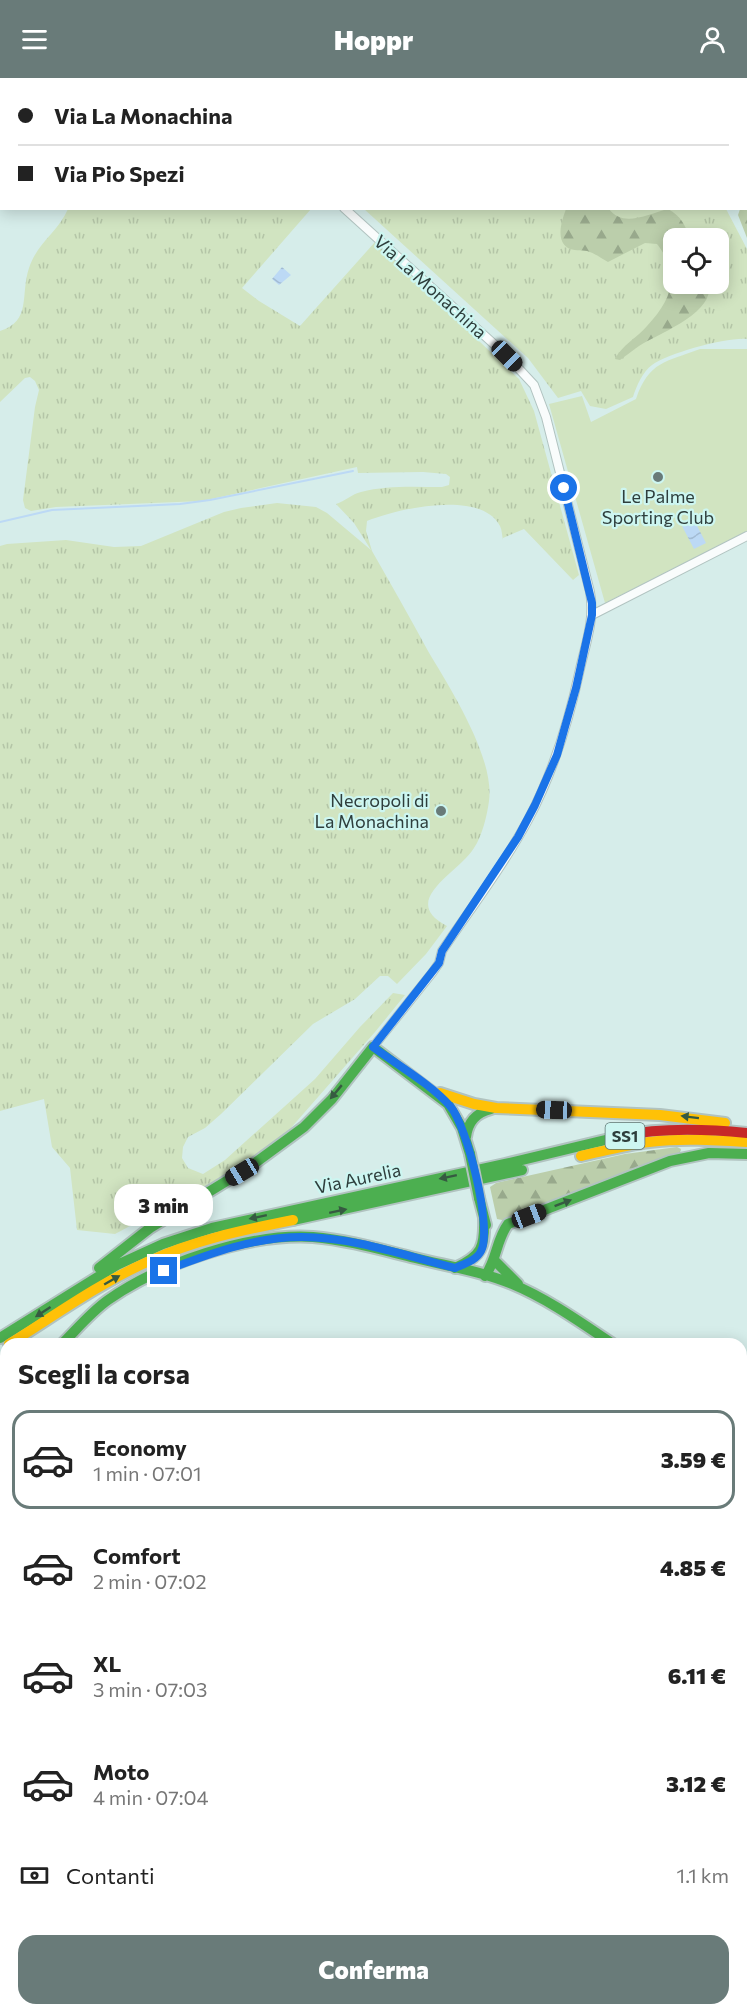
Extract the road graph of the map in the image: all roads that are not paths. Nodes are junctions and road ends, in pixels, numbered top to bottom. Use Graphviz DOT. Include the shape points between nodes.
graph roads {
  1 [pos="346,210"];
  2 [pos="747,536"];
  3 [pos="592,615"];
  4 [pos="373,1047"];
  5 [pos="431,1090"];
  6 [pos="496,1108"];
  7 [pos="747,1131"];
  8 [pos="466,1137"];
  9 [pos="747,1142"];
  10 [pos="747,1154"];
  11 [pos="484,1218"];
  12 [pos="508,1224"];
  13 [pos="478,1256"];
  14 [pos="494,1256"];
  15 [pos="455,1268"];
  16 [pos="482,1275"];
  17 [pos="523,1288"];
  18 [pos="63,1299"];
  19 [pos="0,1338"];
  20 [pos="19,1338"];
  21 [pos="68,1338"];
  22 [pos="603,1338"];
  1 -- 3 [label="street, Via La Monachina" via="534,385 546,417 590,592"];
  2 -- 3 [label="street"];
  3 -- 4 [label="street, Via La Monachina" via="564,732 535,805 442,951 439,963"];
  4 -- 5 [label="main road"];
  4 -- 18 [label="main road, one-way" via="335,1095 292,1136 259,1162 145,1232"];
  5 -- 6 [label="main road"];
  5 -- 8 [label="main road" via="452,1108"];
  7 -- 6 [label="main road, one-way" via="682,1116"];
  6 -- 8 [label="main road" via="475,1115"];
  7 -- 18 [label="main road, Via Aurelia / SS1, one-way" via="678,1130 627,1135 230,1223 147,1250"];
  8 -- 11 [label="main road, bridge"];
  20 -- 9 [label="main road, Via Aurelia / SS1, one-way" via="128,1271 212,1238 631,1144 685,1140"];
  12 -- 10 [label="main road, one-way" via="670,1161 709,1153"];
  11 -- 12 [label="main road" via="495,1225"];
  11 -- 13 [label="main road" via="484,1242"];
  11 -- 14 [label="main road"];
  12 -- 14 [label="main road" via="498,1237"];
  13 -- 15 [label="main road"];
  13 -- 16 [label="main road"];
  14 -- 16 [label="main road"];
  14 -- 17 [label="main road"];
  15 -- 16 [label="main road"];
  15 -- 21 [label="main road" via="321,1238 260,1241 196,1258 141,1280 107,1301"];
  16 -- 17 [label="main road"];
  17 -- 22 [label="main road"];
  18 -- 19 [label="main road, Via Aurelia / SS1, one-way"];
}
